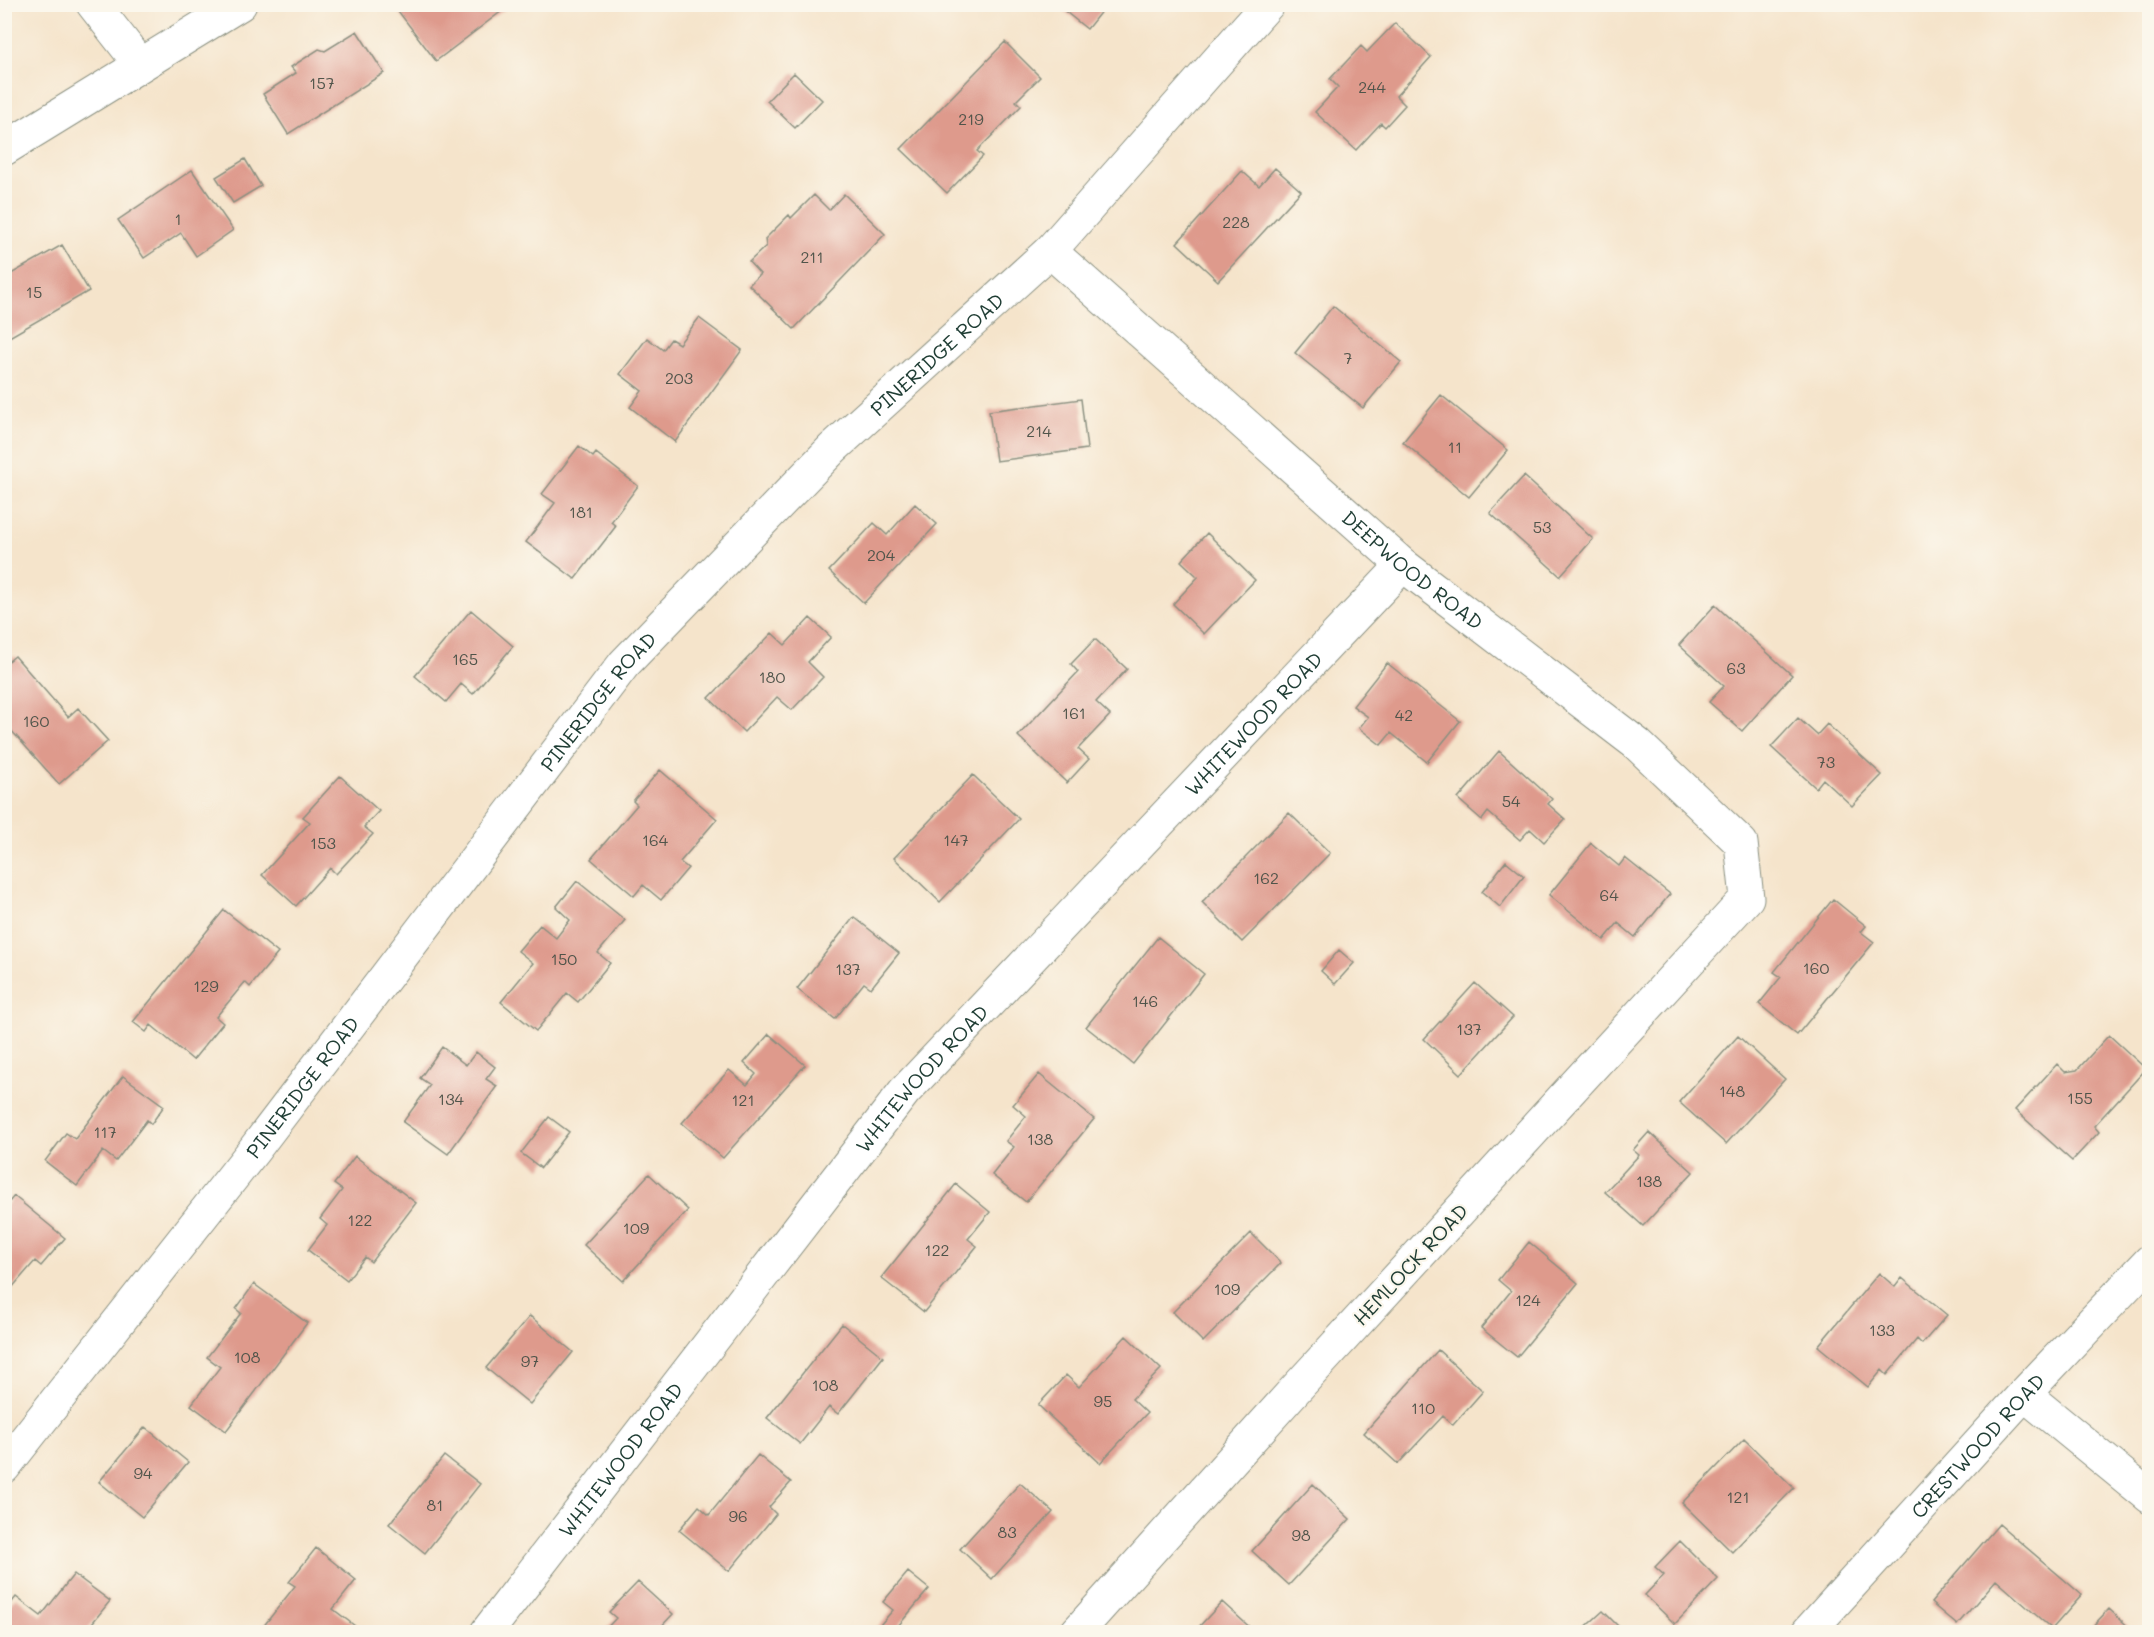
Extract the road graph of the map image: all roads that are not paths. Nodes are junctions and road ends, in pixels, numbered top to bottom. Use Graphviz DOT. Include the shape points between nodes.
graph roads {
  1 [pos="93,4"];
  2 [pos="240,4"];
  3 [pos="1268,4"];
  4 [pos="140,64"];
  5 [pos="4,149"];
  6 [pos="1050,251"];
  7 [pos="1403,566"];
  8 [pos="1747,898"];
  9 [pos="2150,1261"];
  10 [pos="2024,1394"];
  11 [pos="4,1467"];
  12 [pos="2150,1497"];
  13 [pos="488,1632"];
  14 [pos="1077,1632"];
  15 [pos="1808,1632"];
  1 -- 4 [label="street"];
  2 -- 4 [label="street"];
  3 -- 6 [label="street, PINERIDGE ROAD"];
  4 -- 5 [label="street"];
  6 -- 7 [label="street, DEEPWOOD ROAD"];
  6 -- 11 [label="street, PINERIDGE ROAD" via="833,448 624,664 254,1150"];
  7 -- 8 [label="street, DEEPWOOD ROAD" via="1637,744 1742,843"];
  7 -- 13 [label="street, WHITEWOOD ROAD" via="904,1092"];
  8 -- 14 [label="street, HEMLOCK ROAD" via="1292,1392"];
  9 -- 10 [label="street, CRESTWOOD ROAD"];
  10 -- 12 [label="street"];
  10 -- 15 [label="street, CRESTWOOD ROAD"];
}
